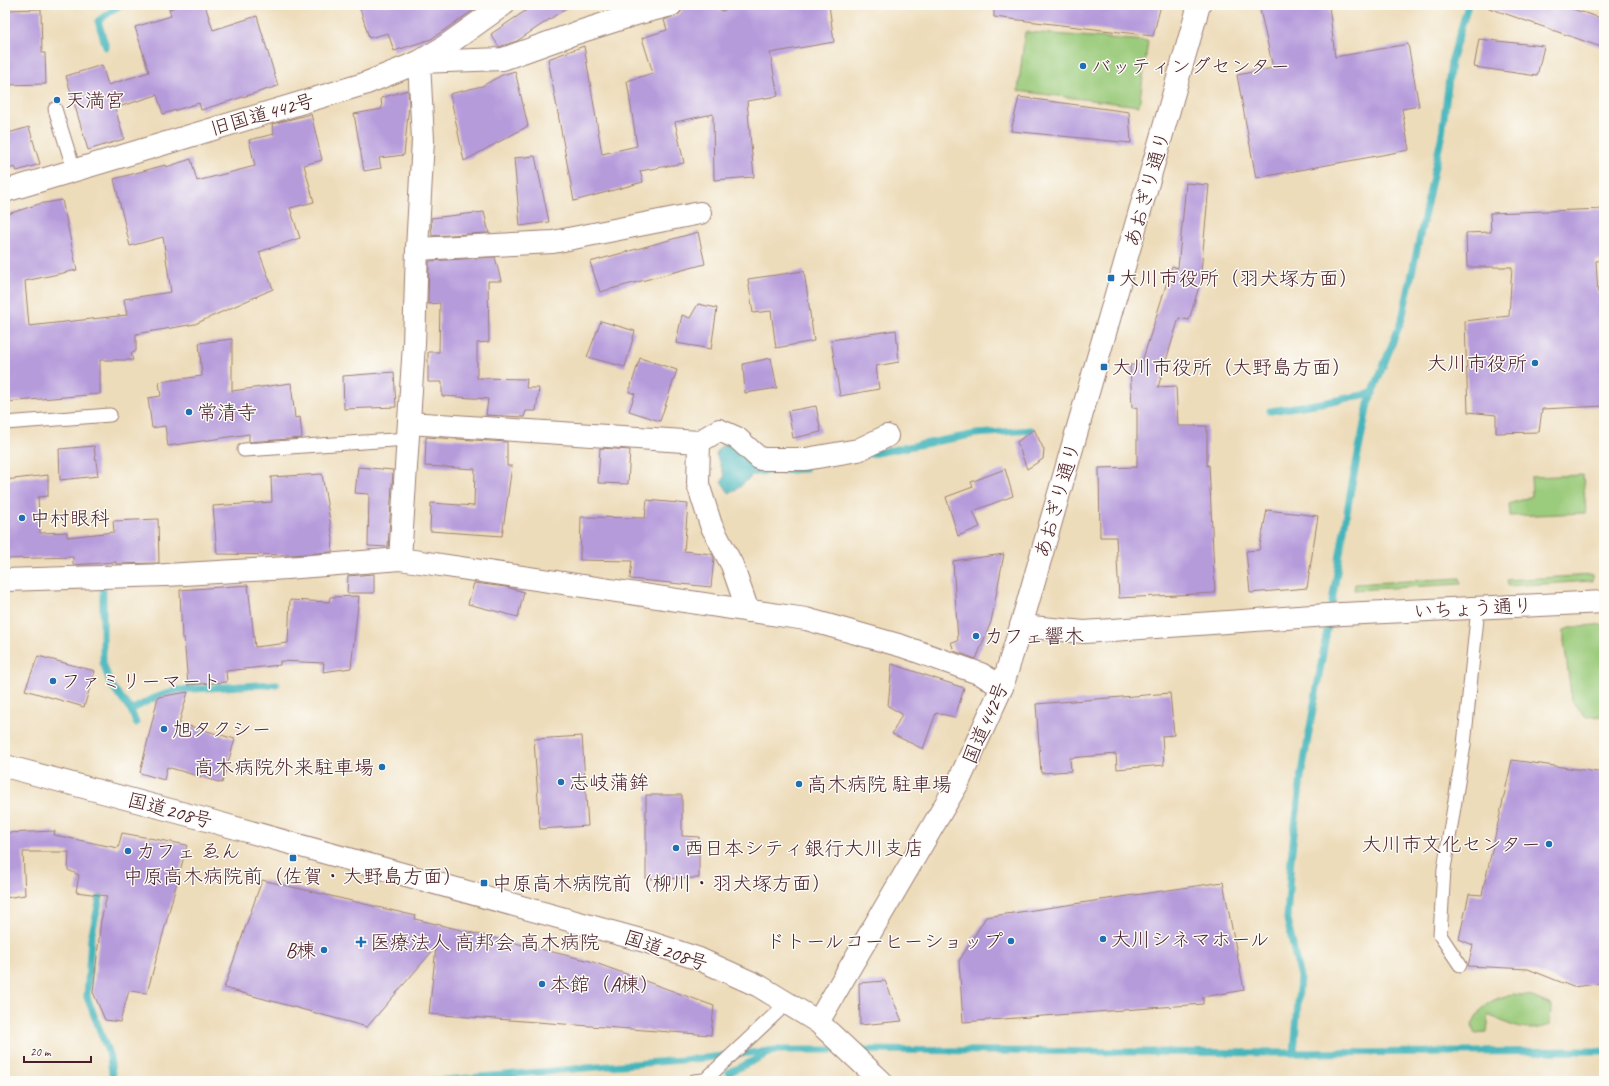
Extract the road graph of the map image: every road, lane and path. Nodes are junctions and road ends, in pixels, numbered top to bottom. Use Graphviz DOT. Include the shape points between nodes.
graph roads {
  1 [pos="503,5"];
  2 [pos="671,5"];
  3 [pos="1199,5"];
  4 [pos="419,62"];
  5 [pos="55,109"];
  6 [pos="74,170"];
  7 [pos="5,191"];
  8 [pos="700,213"];
  9 [pos="417,249"];
  10 [pos="110,415"];
  11 [pos="5,423"];
  12 [pos="409,431"];
  13 [pos="887,436"];
  14 [pos="699,442"];
  15 [pos="244,450"];
  16 [pos="400,559"];
  17 [pos="5,580"];
  18 [pos="1604,602"];
  19 [pos="1478,608"];
  20 [pos="748,611"];
  21 [pos="1021,626"];
  22 [pos="1002,686"];
  23 [pos="5,766"];
  24 [pos="1460,964"];
  25 [pos="787,1004"];
  26 [pos="823,1027"];
  27 [pos="877,1077"];
  28 [pos="699,1080"];
  1 -- 4 [label="main road, 旧国道442号"];
  2 -- 4 [label="main road" via="639,13 503,59"];
  3 -- 21 [label="main road, あおぎり通り"];
  4 -- 6 [label="main road, 旧国道442号" via="364,84"];
  4 -- 9 [label="main road" via="423,140"];
  5 -- 6 [label="lane"];
  6 -- 7 [label="main road, 旧国道442号"];
  8 -- 9 [label="main road" via="553,242"];
  9 -- 12 [label="main road"];
  10 -- 11 [label="lane"];
  12 -- 14 [label="main road"];
  12 -- 15 [label="lane"];
  12 -- 16 [label="main road"];
  13 -- 14 [label="main road" via="858,450 806,459 760,459 737,438 719,430"];
  14 -- 20 [label="main road" via="698,484 711,525 732,565"];
  16 -- 17 [label="main road" via="166,575"];
  16 -- 20 [label="main road"];
  18 -- 19 [label="main road, いちょう通り"];
  19 -- 21 [label="main road, いちょう通り" via="1342,614 1084,632"];
  19 -- 24 [label="lane" via="1464,745 1444,869 1440,935"];
  20 -- 22 [label="main road" via="806,619 902,646 981,674"];
  21 -- 22 [label="main road, 国道442号"];
  22 -- 26 [label="main road, 国道442号" via="958,783"];
  23 -- 25 [label="main road, 国道208号" via="648,942 699,960 759,986"];
  25 -- 26 [label="main road, 国道208号"];
  25 -- 28 [label="lane"];
  26 -- 27 [label="main road, 国道208号"];
}
